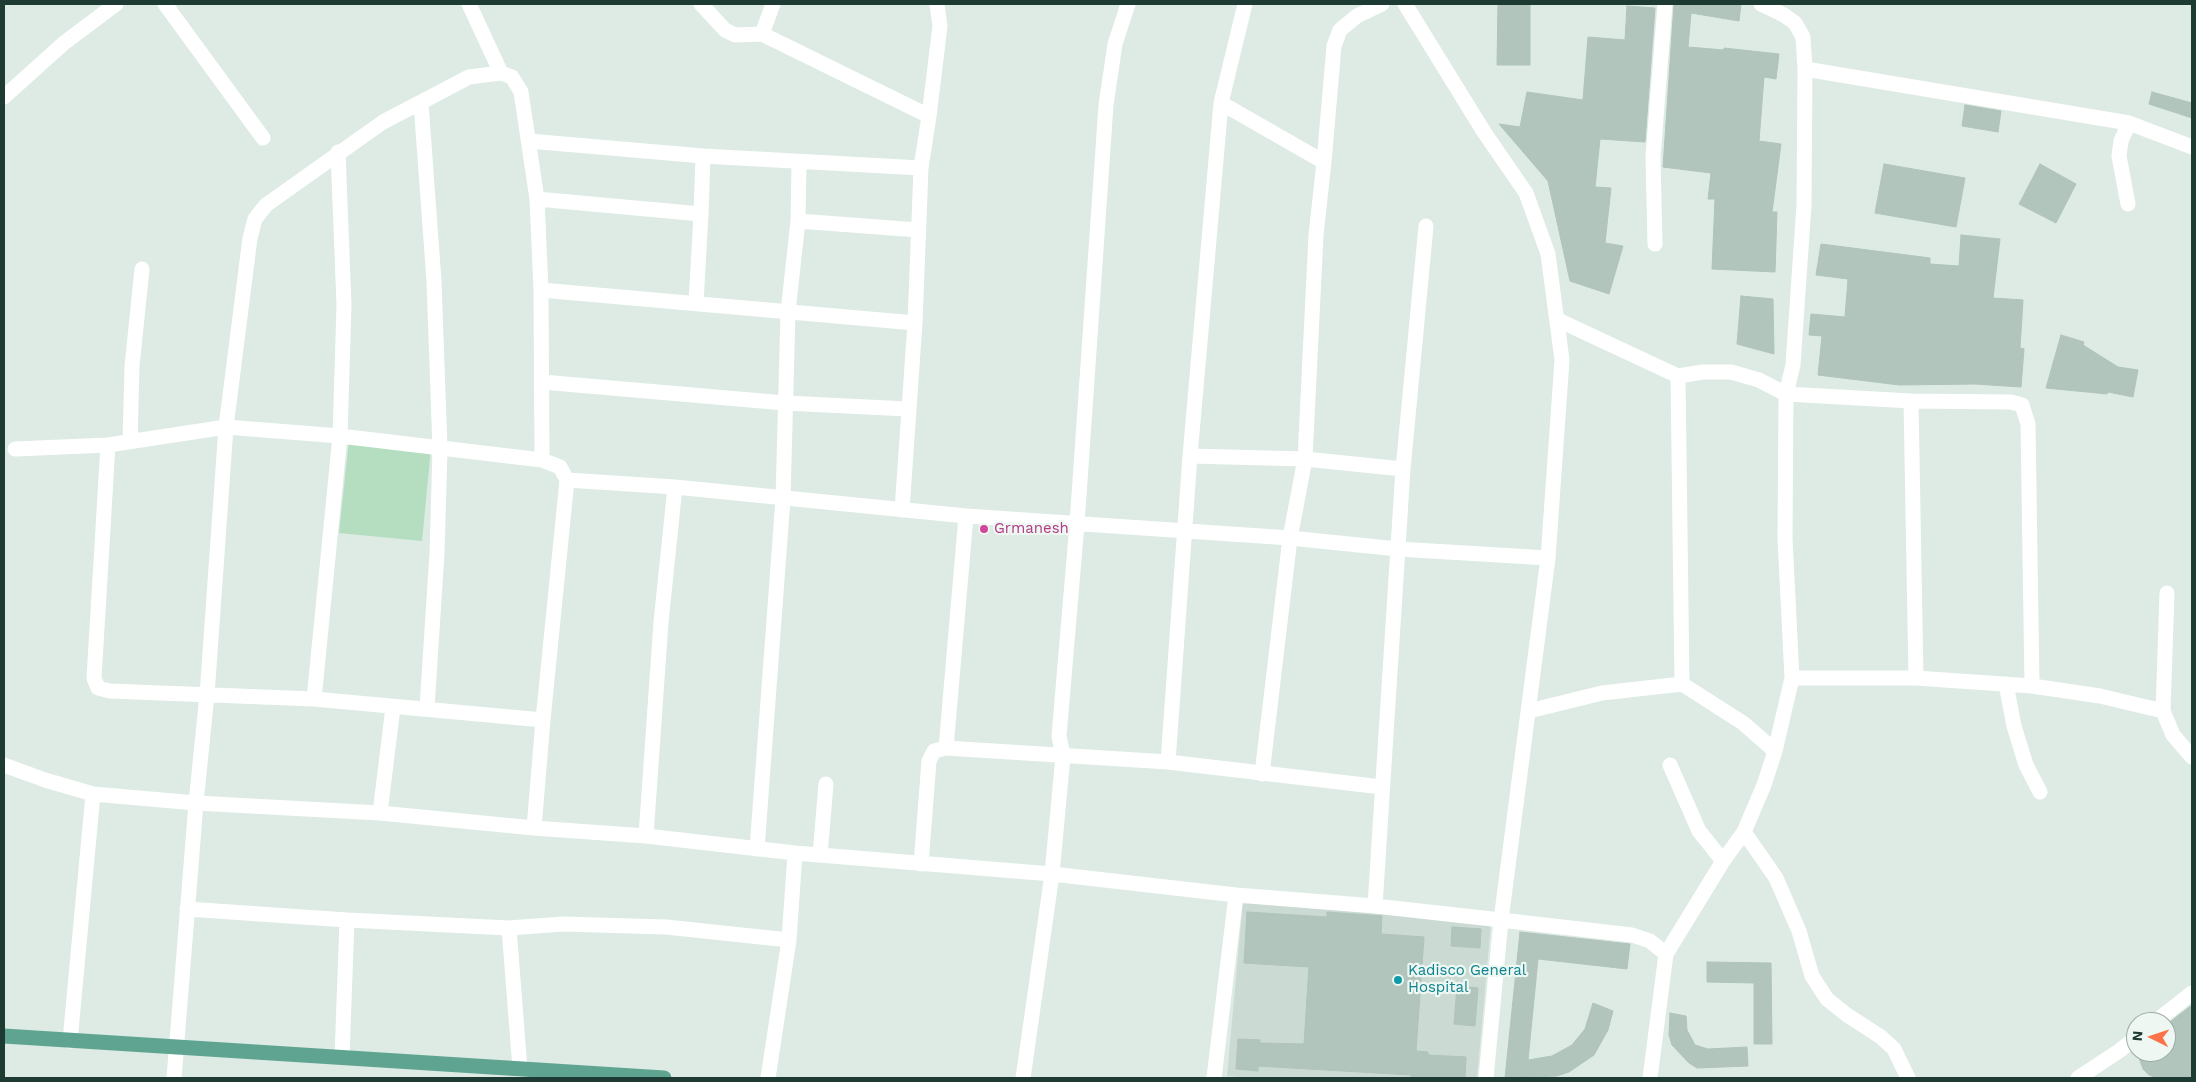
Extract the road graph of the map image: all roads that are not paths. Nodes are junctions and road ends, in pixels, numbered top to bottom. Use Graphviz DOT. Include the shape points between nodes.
graph roads {
  1 [pos="116,4"];
  2 [pos="165,4"];
  3 [pos="469,4"];
  4 [pos="701,4"];
  5 [pos="773,4"];
  6 [pos="938,4"];
  7 [pos="1128,4"];
  8 [pos="1245,4"];
  9 [pos="1382,4"];
  10 [pos="1404,4"];
  11 [pos="1665,4"];
  12 [pos="1760,4"];
  13 [pos="98,9"];
  14 [pos="762,34"];
  15 [pos="1805,69"];
  16 [pos="501,73"];
  17 [pos="4,97"];
  18 [pos="421,103"];
  19 [pos="1221,103"];
  20 [pos="929,116"];
  21 [pos="2129,123"];
  22 [pos="263,138"];
  23 [pos="529,140"];
  24 [pos="2192,146"];
  25 [pos="338,152"];
  26 [pos="703,156"];
  27 [pos="1324,162"];
  28 [pos="799,163"];
  29 [pos="920,168"];
  30 [pos="537,199"];
  31 [pos="2128,204"];
  32 [pos="701,214"];
  33 [pos="798,221"];
  34 [pos="1426,226"];
  35 [pos="918,230"];
  36 [pos="1655,244"];
  37 [pos="142,268"];
  38 [pos="541,290"];
  39 [pos="696,303"];
  40 [pos="788,312"];
  41 [pos="1558,320"];
  42 [pos="915,324"];
  43 [pos="1678,376"];
  44 [pos="542,382"];
  45 [pos="1786,394"];
  46 [pos="1911,401"];
  47 [pos="785,403"];
  48 [pos="908,409"];
  49 [pos="226,427"];
  50 [pos="340,436"];
  51 [pos="130,442"];
  52 [pos="108,445"];
  53 [pos="15,449"];
  54 [pos="440,449"];
  55 [pos="1190,456"];
  56 [pos="1305,459"];
  57 [pos="542,460"];
  58 [pos="1402,469"];
  59 [pos="567,480"];
  60 [pos="675,487"];
  61 [pos="783,499"];
  62 [pos="902,510"];
  63 [pos="966,516"];
  64 [pos="1077,524"];
  65 [pos="1185,532"];
  66 [pos="1290,538"];
  67 [pos="1398,549"];
  68 [pos="1548,558"];
  69 [pos="2167,593"];
  70 [pos="1792,678"];
  71 [pos="1916,678"];
  72 [pos="1682,684"];
  73 [pos="2006,684"];
  74 [pos="2032,686"];
  75 [pos="207,695"];
  76 [pos="314,699"];
  77 [pos="393,707"];
  78 [pos="427,708"];
  79 [pos="1529,711"];
  80 [pos="2163,711"];
  81 [pos="543,720"];
  82 [pos="946,748"];
  83 [pos="1775,751"];
  84 [pos="1063,756"];
  85 [pos="2192,757"];
  86 [pos="1168,762"];
  87 [pos="4,765"];
  88 [pos="1670,765"];
  89 [pos="1262,774"];
  90 [pos="826,784"];
  91 [pos="1382,788"];
  92 [pos="2040,792"];
  93 [pos="93,794"];
  94 [pos="196,802"];
  95 [pos="380,813"];
  96 [pos="534,828"];
  97 [pos="1744,832"];
  98 [pos="646,836"];
  99 [pos="757,849"];
  100 [pos="795,853"];
  101 [pos="820,854"];
  102 [pos="1722,861"];
  103 [pos="920,864"];
  104 [pos="1052,874"];
  105 [pos="1236,895"];
  106 [pos="1375,906"];
  107 [pos="187,909"];
  108 [pos="347,920"];
  109 [pos="1501,920"];
  110 [pos="509,928"];
  111 [pos="789,940"];
  112 [pos="1666,954"];
  113 [pos="2192,993"];
  114 [pos="2168,1012"];
  115 [pos="4,1036"];
  116 [pos="70,1041"];
  117 [pos="2126,1046"];
  118 [pos="176,1047"];
  119 [pos="342,1057"];
  120 [pos="527,1072"];
  121 [pos="174,1078"];
  122 [pos="664,1078"];
  123 [pos="768,1078"];
  124 [pos="1023,1078"];
  125 [pos="1214,1078"];
  126 [pos="1486,1078"];
  127 [pos="1650,1078"];
  128 [pos="1908,1078"];
  129 [pos="2078,1078"];
  1 -- 13 [label="street"];
  2 -- 22 [label="street"];
  3 -- 16 [label="street"];
  4 -- 14 [label="street" via="725,30 736,35"];
  5 -- 14 [label="street"];
  6 -- 20 [label="street" via="940,26"];
  7 -- 64 [label="street" via="1116,44 1106,105"];
  8 -- 19 [label="street"];
  9 -- 27 [label="street" via="1357,16 1340,30 1334,46"];
  10 -- 41 [label="street" via="1526,193 1548,254"];
  11 -- 36 [label="street" via="1653,157"];
  12 -- 15 [label="street" via="1795,23 1802,37"];
  13 -- 17 [label="street"];
  14 -- 20 [label="street"];
  15 -- 21 [label="street"];
  15 -- 45 [label="street" via="1803,214 1793,365"];
  16 -- 18 [label="street" via="469,77"];
  16 -- 23 [label="street" via="512,78 521,92"];
  18 -- 25 [label="street" via="383,122"];
  18 -- 54 [label="street" via="434,282"];
  19 -- 27 [label="street"];
  19 -- 55 [label="street"];
  20 -- 29 [label="street"];
  21 -- 24 [label="street"];
  21 -- 31 [label="street" via="2121,141 2120,156"];
  23 -- 26 [label="street"];
  23 -- 30 [label="street"];
  25 -- 49 [label="street" via="266,205 255,219"];
  25 -- 50 [label="street" via="344,305"];
  26 -- 28 [label="street"];
  26 -- 32 [label="street"];
  27 -- 56 [label="street" via="1316,235"];
  28 -- 29 [label="street"];
  28 -- 33 [label="street"];
  29 -- 35 [label="street"];
  30 -- 32 [label="street"];
  30 -- 38 [label="street"];
  32 -- 39 [label="street"];
  33 -- 35 [label="street"];
  33 -- 40 [label="street"];
  34 -- 58 [label="street"];
  35 -- 42 [label="street"];
  37 -- 51 [label="street" via="132,366"];
  38 -- 39 [label="street"];
  38 -- 44 [label="street"];
  39 -- 40 [label="street"];
  40 -- 42 [label="street"];
  40 -- 47 [label="street"];
  41 -- 43 [label="street"];
  41 -- 68 [label="street" via="1562,360"];
  42 -- 48 [label="street"];
  43 -- 45 [label="street" via="1731,372 1760,380"];
  43 -- 72 [label="street"];
  44 -- 47 [label="street"];
  44 -- 57 [label="street"];
  45 -- 46 [label="street"];
  45 -- 70 [label="street" via="1785,539"];
  46 -- 71 [label="street"];
  46 -- 74 [label="street" via="2011,402 2022,405 2028,424"];
  47 -- 48 [label="street"];
  47 -- 61 [label="street"];
  48 -- 62 [label="street"];
  49 -- 50 [label="street"];
  49 -- 51 [label="street"];
  49 -- 75 [label="street"];
  50 -- 54 [label="street"];
  50 -- 76 [label="street"];
  51 -- 52 [label="street"];
  52 -- 53 [label="street"];
  52 -- 75 [label="street" via="94,678 98,688 110,691"];
  54 -- 57 [label="street"];
  54 -- 78 [label="street"];
  55 -- 56 [label="street"];
  55 -- 65 [label="street"];
  56 -- 58 [label="street"];
  56 -- 66 [label="street"];
  57 -- 59 [label="street" via="560,467"];
  58 -- 67 [label="street"];
  59 -- 60 [label="street"];
  59 -- 81 [label="street"];
  60 -- 61 [label="street"];
  60 -- 98 [label="street" via="661,622"];
  61 -- 62 [label="street"];
  61 -- 99 [label="street"];
  62 -- 63 [label="street"];
  63 -- 64 [label="street"];
  63 -- 82 [label="street"];
  64 -- 65 [label="street"];
  64 -- 84 [label="street" via="1059,736"];
  65 -- 66 [label="street"];
  65 -- 86 [label="street"];
  66 -- 67 [label="street"];
  66 -- 89 [label="street"];
  67 -- 68 [label="street"];
  67 -- 91 [label="street"];
  68 -- 79 [label="street"];
  69 -- 80 [label="street"];
  70 -- 71 [label="street"];
  70 -- 83 [label="street"];
  71 -- 73 [label="street"];
  72 -- 79 [label="street" via="1602,694"];
  72 -- 83 [label="street" via="1743,722"];
  73 -- 74 [label="street"];
  73 -- 92 [label="street" via="2026,765"];
  74 -- 80 [label="street" via="2100,696"];
  75 -- 76 [label="street"];
  75 -- 94 [label="street"];
  76 -- 77 [label="street"];
  77 -- 78 [label="street"];
  77 -- 95 [label="street"];
  78 -- 81 [label="street"];
  79 -- 109 [label="street"];
  80 -- 85 [label="street" via="2173,735"];
  81 -- 96 [label="street"];
  82 -- 84 [label="street"];
  82 -- 103 [label="street" via="934,751 929,761"];
  83 -- 97 [label="street"];
  84 -- 86 [label="street"];
  84 -- 104 [label="street"];
  86 -- 89 [label="street"];
  87 -- 93 [label="street"];
  88 -- 102 [label="street" via="1700,831"];
  89 -- 91 [label="street"];
  90 -- 101 [label="street"];
  91 -- 106 [label="street"];
  93 -- 94 [label="street"];
  93 -- 116 [label="street"];
  94 -- 95 [label="street"];
  94 -- 107 [label="street"];
  95 -- 96 [label="street"];
  96 -- 98 [label="street"];
  97 -- 102 [label="street"];
  97 -- 128 [label="street" via="1776,878 1799,931 1812,976 1826,999 1894,1049"];
  98 -- 99 [label="street"];
  99 -- 100 [label="street"];
  100 -- 101 [label="street"];
  100 -- 111 [label="street"];
  101 -- 103 [label="street"];
  102 -- 112 [label="street"];
  103 -- 104 [label="street"];
  104 -- 105 [label="street"];
  104 -- 124 [label="street"];
  105 -- 106 [label="street"];
  105 -- 125 [label="street"];
  106 -- 109 [label="street"];
  107 -- 108 [label="street"];
  107 -- 118 [label="street"];
  108 -- 110 [label="street"];
  108 -- 119 [label="street"];
  109 -- 112 [label="street" via="1632,934 1650,941"];
  109 -- 126 [label="street"];
  110 -- 111 [label="street" via="563,924 666,927"];
  110 -- 120 [label="street"];
  111 -- 123 [label="street"];
  112 -- 127 [label="street"];
  113 -- 114 [label="street"];
  115 -- 116 [label="main road"];
  116 -- 118 [label="main road"];
  117 -- 129 [label="street"];
  118 -- 119 [label="main road"];
  118 -- 121 [label="street"];
  119 -- 120 [label="main road"];
  120 -- 122 [label="main road"];
}
